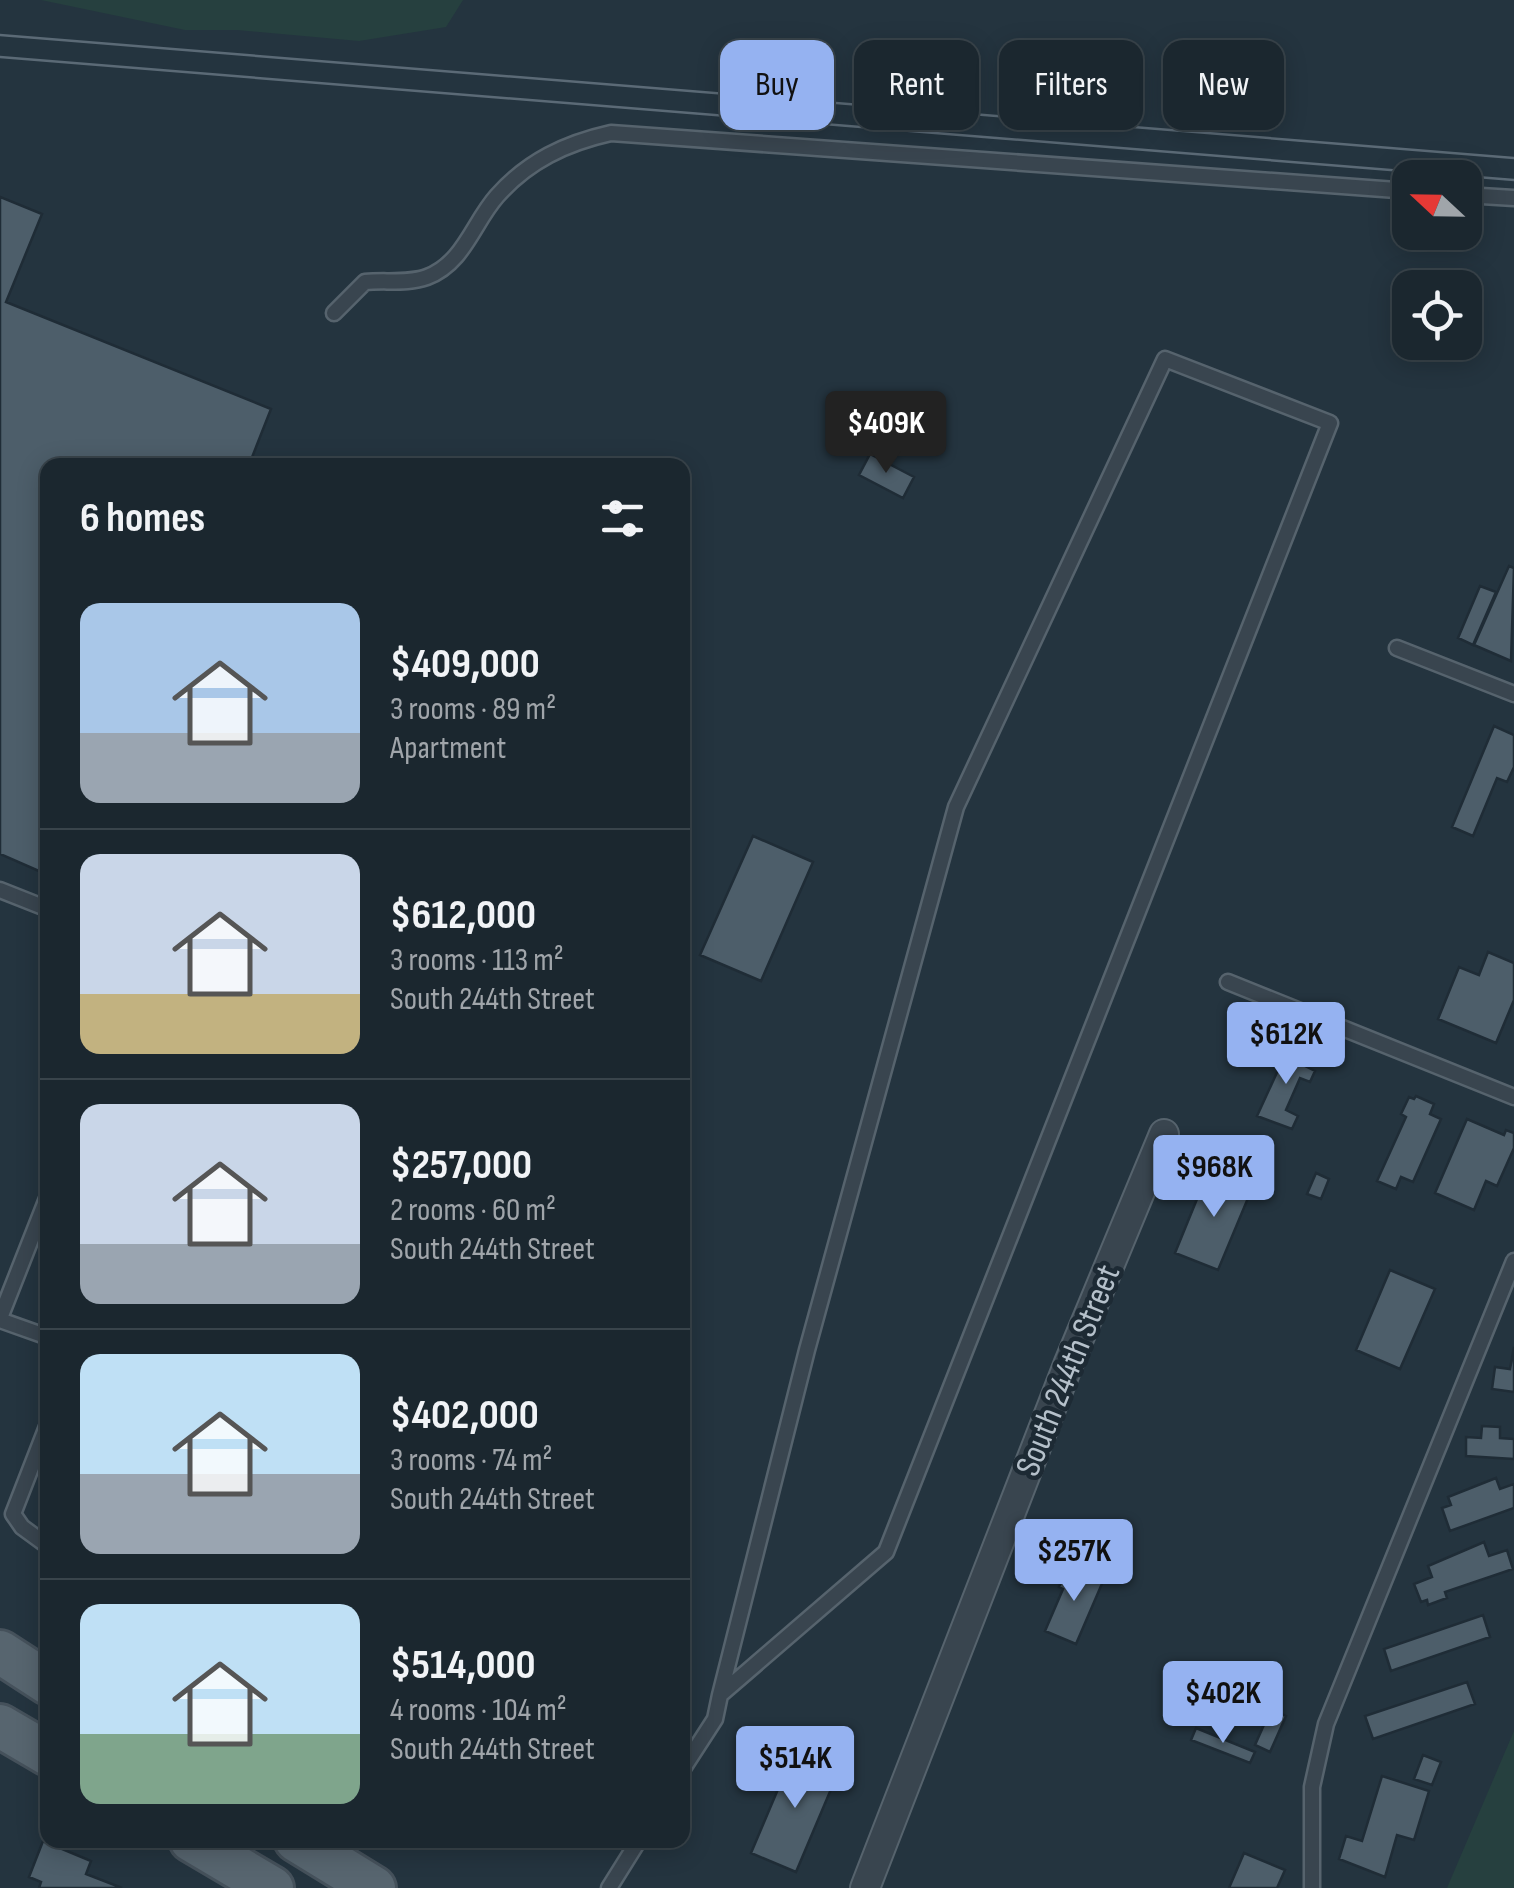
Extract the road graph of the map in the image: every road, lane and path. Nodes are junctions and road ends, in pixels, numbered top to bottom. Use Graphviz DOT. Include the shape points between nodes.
graph roads {
  1 [pos="1392,189"];
  2 [pos="1482,195"];
  3 [pos="1514,198"];
  4 [pos="334,313"];
  5 [pos="1397,648"];
  6 [pos="1514,694"];
  7 [pos="0,890"];
  8 [pos="40,906"];
  9 [pos="1228,982"];
  10 [pos="1514,1097"];
  11 [pos="1164,1134"];
  12 [pos="40,1216"];
  13 [pos="1514,1261"];
  14 [pos="0,1318"];
  15 [pos="40,1335"];
  16 [pos="40,1445"];
  17 [pos="40,1540"];
  18 [pos="0,1652"];
  19 [pos="40,1678"];
  20 [pos="720,1695"];
  21 [pos="0,1726"];
  22 [pos="40,1749"];
  23 [pos="690,1757"];
  24 [pos="205,1848"];
  25 [pos="309,1848"];
  26 [pos="634,1848"];
  27 [pos="272,1888"];
  28 [pos="374,1888"];
  29 [pos="609,1888"];
  30 [pos="866,1888"];
  31 [pos="1312,1888"];
  1 -- 4 [label="lane" via="610,132 544,156 515,178 446,266 411,281 365,282"];
  2 -- 3 [label="lane"];
  5 -- 6 [label="lane"];
  7 -- 8 [label="lane"];
  9 -- 10 [label="lane"];
  11 -- 30 [label="street, South 244th Street"];
  12 -- 14 [label="lane"];
  13 -- 31 [label="lane" via="1326,1724 1312,1787"];
  14 -- 15 [label="lane"];
  16 -- 17 [label="lane" via="13,1514"];
  18 -- 19 [label="main road"];
  20 -- 20 [label="lane" via="956,807 1165,359 1330,422 886,1552"];
  20 -- 23 [label="lane" via="715,1718"];
  21 -- 22 [label="main road"];
  24 -- 27 [label="main road"];
  25 -- 28 [label="main road"];
  26 -- 29 [label="lane"];
}
